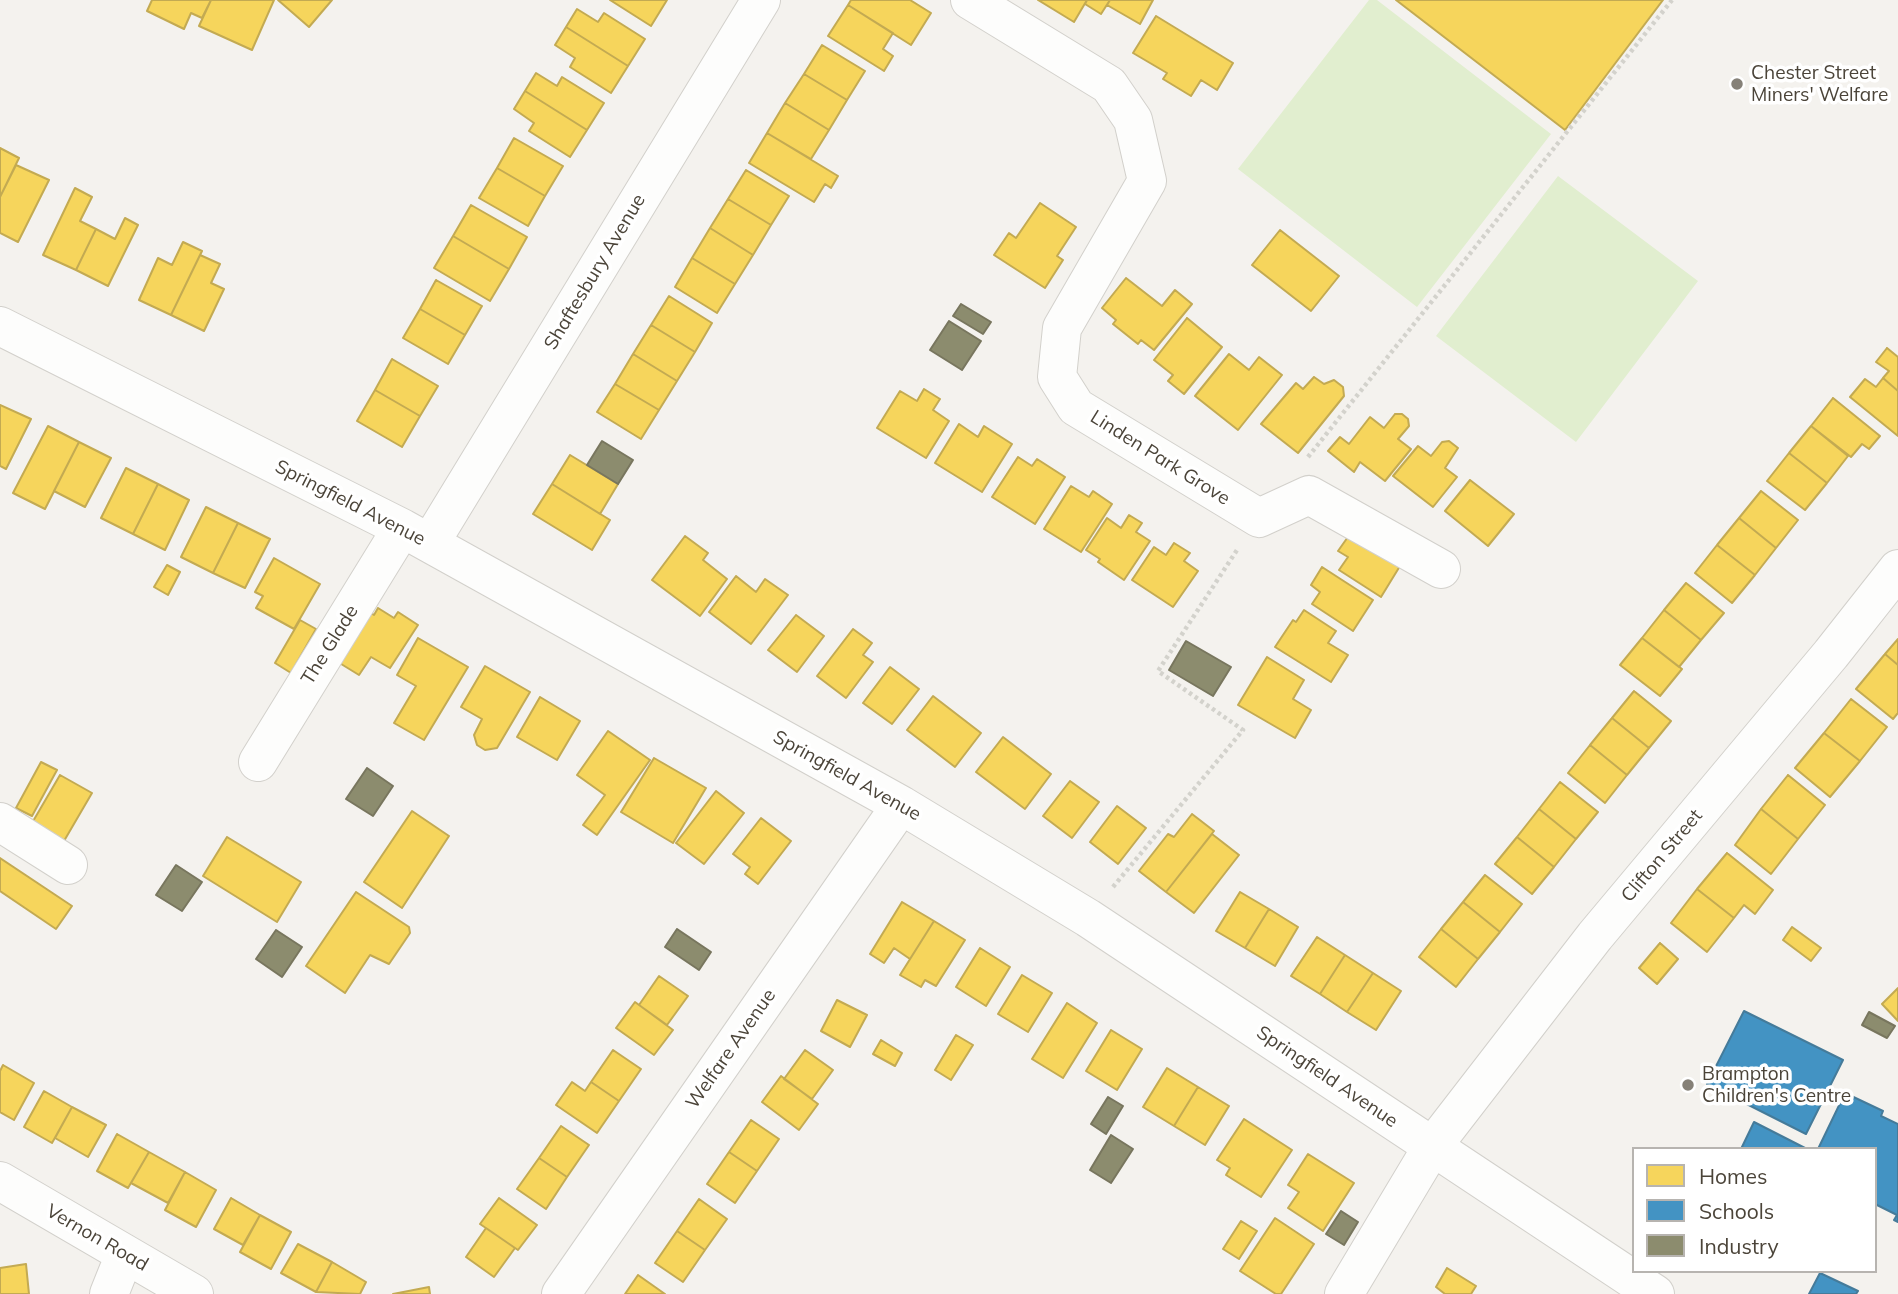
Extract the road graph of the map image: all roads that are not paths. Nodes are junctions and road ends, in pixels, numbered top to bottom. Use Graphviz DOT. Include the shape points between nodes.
graph roads {
  1 [pos="761,0"];
  2 [pos="970,0"];
  3 [pos="0,326"];
  4 [pos="416,536"];
  5 [pos="1441,569"];
  6 [pos="1898,569"];
  7 [pos="258,762"];
  8 [pos="901,805"];
  9 [pos="0,822"];
  10 [pos="68,866"];
  11 [pos="1432,1147"];
  12 [pos="0,1181"];
  13 [pos="125,1254"];
  14 [pos="109,1294"];
  15 [pos="194,1294"];
  16 [pos="561,1294"];
  17 [pos="1344,1294"];
  18 [pos="1654,1294"];
  1 -- 4 [label="street, Shaftesbury Avenue"];
  2 -- 5 [label="street, Linden Park Grove" via="1108,85 1133,120 1147,181 1062,328 1057,377 1076,407 1259,518 1309,495"];
  3 -- 4 [label="street, Springfield Avenue"];
  4 -- 7 [label="street, The Glade"];
  4 -- 8 [label="street, Springfield Avenue"];
  6 -- 11 [label="street, Clifton Street" via="1595,936"];
  8 -- 11 [label="street, Springfield Avenue" via="1088,918"];
  8 -- 16 [label="street, Welfare Avenue"];
  9 -- 10 [label="street"];
  11 -- 17 [label="street, Clifton Street"];
  11 -- 18 [label="street, Springfield Avenue"];
  12 -- 13 [label="street, Vernon Road"];
  13 -- 14 [label="street"];
  13 -- 15 [label="street, Vernon Road"];
}
